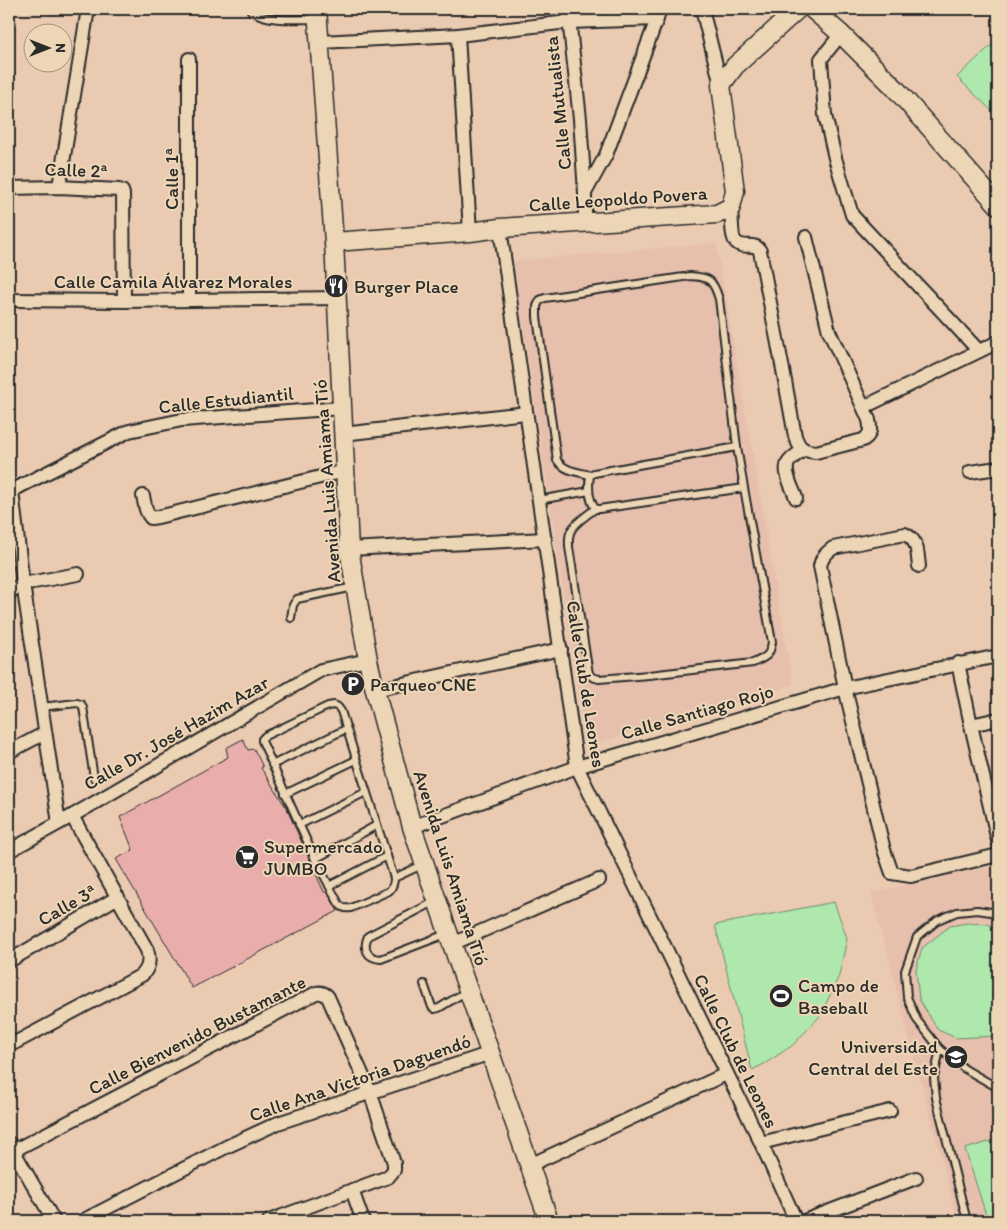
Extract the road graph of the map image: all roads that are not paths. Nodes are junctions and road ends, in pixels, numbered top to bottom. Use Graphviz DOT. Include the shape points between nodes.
graph roads {
  1 [pos="88,9"];
  2 [pos="251,9"];
  3 [pos="702,9"];
  4 [pos="798,9"];
  5 [pos="812,9"];
  6 [pos="318,14"];
  7 [pos="658,14"];
  8 [pos="568,15"];
  9 [pos="841,34"];
  10 [pos="458,35"];
  11 [pos="320,42"];
  12 [pos="189,59"];
  13 [pos="721,85"];
  14 [pos="59,187"];
  15 [pos="9,188"];
  16 [pos="585,193"];
  17 [pos="998,205"];
  18 [pos="731,207"];
  19 [pos="585,223"];
  20 [pos="500,228"];
  21 [pos="470,232"];
  22 [pos="806,237"];
  23 [pos="334,242"];
  24 [pos="336,298"];
  25 [pos="9,300"];
  26 [pos="189,300"];
  27 [pos="124,301"];
  28 [pos="998,342"];
  29 [pos="979,351"];
  30 [pos="864,407"];
  31 [pos="342,408"];
  32 [pos="526,413"];
  33 [pos="343,434"];
  34 [pos="737,447"];
  35 [pos="803,450"];
  36 [pos="998,468"];
  37 [pos="345,471"];
  38 [pos="970,472"];
  39 [pos="590,475"];
  40 [pos="744,488"];
  41 [pos="589,491"];
  42 [pos="10,492"];
  43 [pos="143,496"];
  44 [pos="796,498"];
  45 [pos="539,500"];
  46 [pos="595,509"];
  47 [pos="545,539"];
  48 [pos="349,549"];
  49 [pos="919,566"];
  50 [pos="78,574"];
  51 [pos="23,584"];
  52 [pos="355,586"];
  53 [pos="9,592"];
  54 [pos="292,618"];
  55 [pos="560,649"];
  56 [pos="998,656"];
  57 [pos="368,660"];
  58 [pos="958,663"];
  59 [pos="845,688"];
  60 [pos="375,690"];
  61 [pos="42,707"];
  62 [pos="998,719"];
  63 [pos="971,725"];
  64 [pos="346,729"];
  65 [pos="45,733"];
  66 [pos="9,752"];
  67 [pos="356,760"];
  68 [pos="272,765"];
  69 [pos="577,767"];
  70 [pos="94,778"];
  71 [pos="366,792"];
  72 [pos="285,794"];
  73 [pos="72,816"];
  74 [pos="59,823"];
  75 [pos="299,824"];
  76 [pos="377,825"];
  77 [pos="412,827"];
  78 [pos="998,841"];
  79 [pos="9,851"];
  80 [pos="998,855"];
  81 [pos="387,856"];
  82 [pos="314,859"];
  83 [pos="425,864"];
  84 [pos="394,878"];
  85 [pos="599,880"];
  86 [pos="329,886"];
  87 [pos="118,897"];
  88 [pos="437,901"];
  89 [pos="998,914"];
  90 [pos="450,939"];
  91 [pos="9,961"];
  92 [pos="424,984"];
  93 [pos="468,991"];
  94 [pos="9,1046"];
  95 [pos="940,1049"];
  96 [pos="491,1052"];
  97 [pos="726,1074"];
  98 [pos="998,1088"];
  99 [pos="370,1092"];
  100 [pos="890,1110"];
  101 [pos="761,1143"];
  102 [pos="10,1149"];
  103 [pos="530,1164"];
  104 [pos="916,1178"];
  105 [pos="352,1190"];
  106 [pos="54,1221"];
  107 [pos="82,1221"];
  108 [pos="269,1221"];
  109 [pos="363,1221"];
  110 [pos="550,1221"];
  111 [pos="796,1221"];
  112 [pos="804,1221"];
  113 [pos="967,1221"];
  1 -- 14 [label="street"];
  2 -- 6 [label="lane" via="258,15 285,19"];
  3 -- 13 [label="street, Calle Leopoldo Povera"];
  4 -- 13 [label="main road" via="735,66"];
  5 -- 9 [label="main road"];
  6 -- 11 [label="main road, Avenida Luis Amiama Tió"];
  7 -- 8 [label="street"];
  7 -- 16 [label="street" via="606,155"];
  8 -- 10 [label="street"];
  8 -- 16 [label="street, Calle Mutualista"];
  9 -- 17 [label="main road" via="894,87"];
  9 -- 29 [label="street" via="821,59 825,115 852,215"];
  10 -- 11 [label="street"];
  10 -- 21 [label="street"];
  11 -- 23 [label="main road, Avenida Luis Amiama Tió"];
  12 -- 26 [label="street, Calle 1ª"];
  13 -- 18 [label="main road, Calle Leopoldo Povera" via="736,191"];
  14 -- 15 [label="street, Calle 2ª"];
  14 -- 27 [label="street, Calle 2ª" via="122,191"];
  16 -- 19 [label="street, Calle Mutualista"];
  18 -- 19 [label="main road, Calle Leopoldo Povera" via="717,214"];
  18 -- 35 [label="street" via="735,242 755,246 760,251 795,436"];
  19 -- 20 [label="main road, Calle Leopoldo Povera"];
  20 -- 21 [label="main road, Calle Leopoldo Povera"];
  20 -- 32 [label="street, Calle Club de Leones"];
  21 -- 23 [label="main road, Calle Leopoldo Povera"];
  22 -- 30 [label="street" via="829,331"];
  23 -- 24 [label="main road, Avenida Luis Amiama Tió"];
  24 -- 26 [label="street, Calle Camila Álvarez Morales"];
  24 -- 31 [label="main road, Avenida Luis Amiama Tió"];
  25 -- 27 [label="street, Calle Camila Álvarez Morales"];
  26 -- 27 [label="street, Calle Camila Álvarez Morales"];
  28 -- 29 [label="street"];
  29 -- 30 [label="street"];
  30 -- 35 [label="street" via="871,428 863,440 816,452"];
  31 -- 33 [label="main road, Avenida Luis Amiama Tió"];
  31 -- 42 [label="street, Calle Estudiantil" via="182,420 129,431"];
  32 -- 33 [label="street"];
  32 -- 45 [label="street, Calle Club de Leones"];
  33 -- 37 [label="main road, Avenida Luis Amiama Tió"];
  34 -- 39 [label="lane"];
  34 -- 39 [label="lane" via="719,299 716,287 710,281 690,276 545,298 537,306 537,317 557,460 567,469"];
  34 -- 40 [label="lane"];
  35 -- 44 [label="street" via="787,465"];
  36 -- 38 [label="street"];
  37 -- 43 [label="street" via="151,518"];
  37 -- 48 [label="main road, Avenida Luis Amiama Tió"];
  39 -- 41 [label="lane"];
  40 -- 46 [label="lane"];
  40 -- 46 [label="lane" via="772,642 766,657 753,663 649,675 592,677 569,537 574,526"];
  41 -- 45 [label="lane"];
  41 -- 46 [label="lane"];
  42 -- 51 [label="street"];
  45 -- 47 [label="street, Calle Club de Leones"];
  47 -- 48 [label="street"];
  47 -- 55 [label="street, Calle Club de Leones"];
  48 -- 52 [label="main road, Avenida Luis Amiama Tió"];
  49 -- 59 [label="street" via="916,544 905,534 833,548 821,559"];
  50 -- 51 [label="street"];
  51 -- 53 [label="street"];
  51 -- 61 [label="street"];
  52 -- 54 [label="lane" via="297,599"];
  52 -- 57 [label="main road, Avenida Luis Amiama Tió"];
  55 -- 60 [label="street"];
  55 -- 69 [label="street, Calle Club de Leones"];
  56 -- 58 [label="street, Calle Santiago Rojo"];
  57 -- 60 [label="main road, Avenida Luis Amiama Tió"];
  57 -- 73 [label="street, Calle Dr. José Hazim Azar" via="321,670"];
  58 -- 59 [label="street, Calle Santiago Rojo"];
  58 -- 63 [label="street"];
  59 -- 69 [label="street, Calle Santiago Rojo"];
  59 -- 80 [label="street" via="892,873 911,876"];
  60 -- 77 [label="main road, Avenida Luis Amiama Tió"];
  61 -- 65 [label="street"];
  61 -- 70 [label="lane" via="81,704"];
  62 -- 63 [label="street"];
  63 -- 78 [label="street"];
  64 -- 67 [label="lane"];
  64 -- 68 [label="lane"];
  64 -- 68 [label="lane" via="341,711 334,705 265,736 262,745"];
  65 -- 66 [label="street"];
  65 -- 74 [label="street"];
  67 -- 71 [label="lane"];
  67 -- 72 [label="lane"];
  68 -- 72 [label="lane"];
  69 -- 77 [label="street, Calle Santiago Rojo"];
  69 -- 97 [label="street, Calle Club de Leones"];
  71 -- 75 [label="lane"];
  71 -- 76 [label="lane"];
  72 -- 75 [label="lane"];
  73 -- 74 [label="street, Calle Dr. José Hazim Azar"];
  73 -- 87 [label="street"];
  74 -- 79 [label="street, Calle Dr. José Hazim Azar"];
  75 -- 82 [label="lane"];
  76 -- 81 [label="lane"];
  76 -- 82 [label="lane"];
  77 -- 83 [label="main road, Avenida Luis Amiama Tió"];
  81 -- 84 [label="lane"];
  81 -- 86 [label="lane"];
  82 -- 86 [label="lane"];
  83 -- 84 [label="lane"];
  83 -- 88 [label="main road, Avenida Luis Amiama Tió"];
  84 -- 86 [label="lane" via="389,891 350,908 342,908"];
  85 -- 90 [label="street"];
  87 -- 91 [label="street, Calle 3ª"];
  87 -- 94 [label="street" via="147,950 148,962 144,973"];
  88 -- 90 [label="main road, Avenida Luis Amiama Tió"];
  88 -- 90 [label="lane" via="368,936 365,944 368,953 380,959"];
  89 -- 95 [label="lane" via="977,910 957,912 938,920 917,937 906,971 907,996 917,1020"];
  90 -- 93 [label="main road, Avenida Luis Amiama Tió"];
  92 -- 93 [label="lane" via="435,1009"];
  93 -- 96 [label="main road, Avenida Luis Amiama Tió"];
  95 -- 98 [label="lane" via="965,1069"];
  95 -- 113 [label="lane" via="934,1078 936,1098"];
  96 -- 99 [label="street, Calle Ana Victoria Daguendó"];
  96 -- 103 [label="main road, Avenida Luis Amiama Tió"];
  97 -- 101 [label="street, Calle Club de Leones"];
  97 -- 103 [label="street"];
  99 -- 102 [label="street, Calle Bienvenido Bustamante" via="328,997 318,993"];
  99 -- 105 [label="street, Calle Bienvenido Bustamante" via="394,1170 388,1177"];
  99 -- 107 [label="street, Calle Ana Victoria Daguendó" via="252,1134"];
  100 -- 101 [label="street"];
  101 -- 111 [label="street, Calle Club de Leones"];
  102 -- 106 [label="street"];
  103 -- 110 [label="main road, Avenida Luis Amiama Tió"];
  104 -- 112 [label="street"];
  105 -- 108 [label="street, Calle Bienvenido Bustamante"];
  105 -- 109 [label="street"];
}
